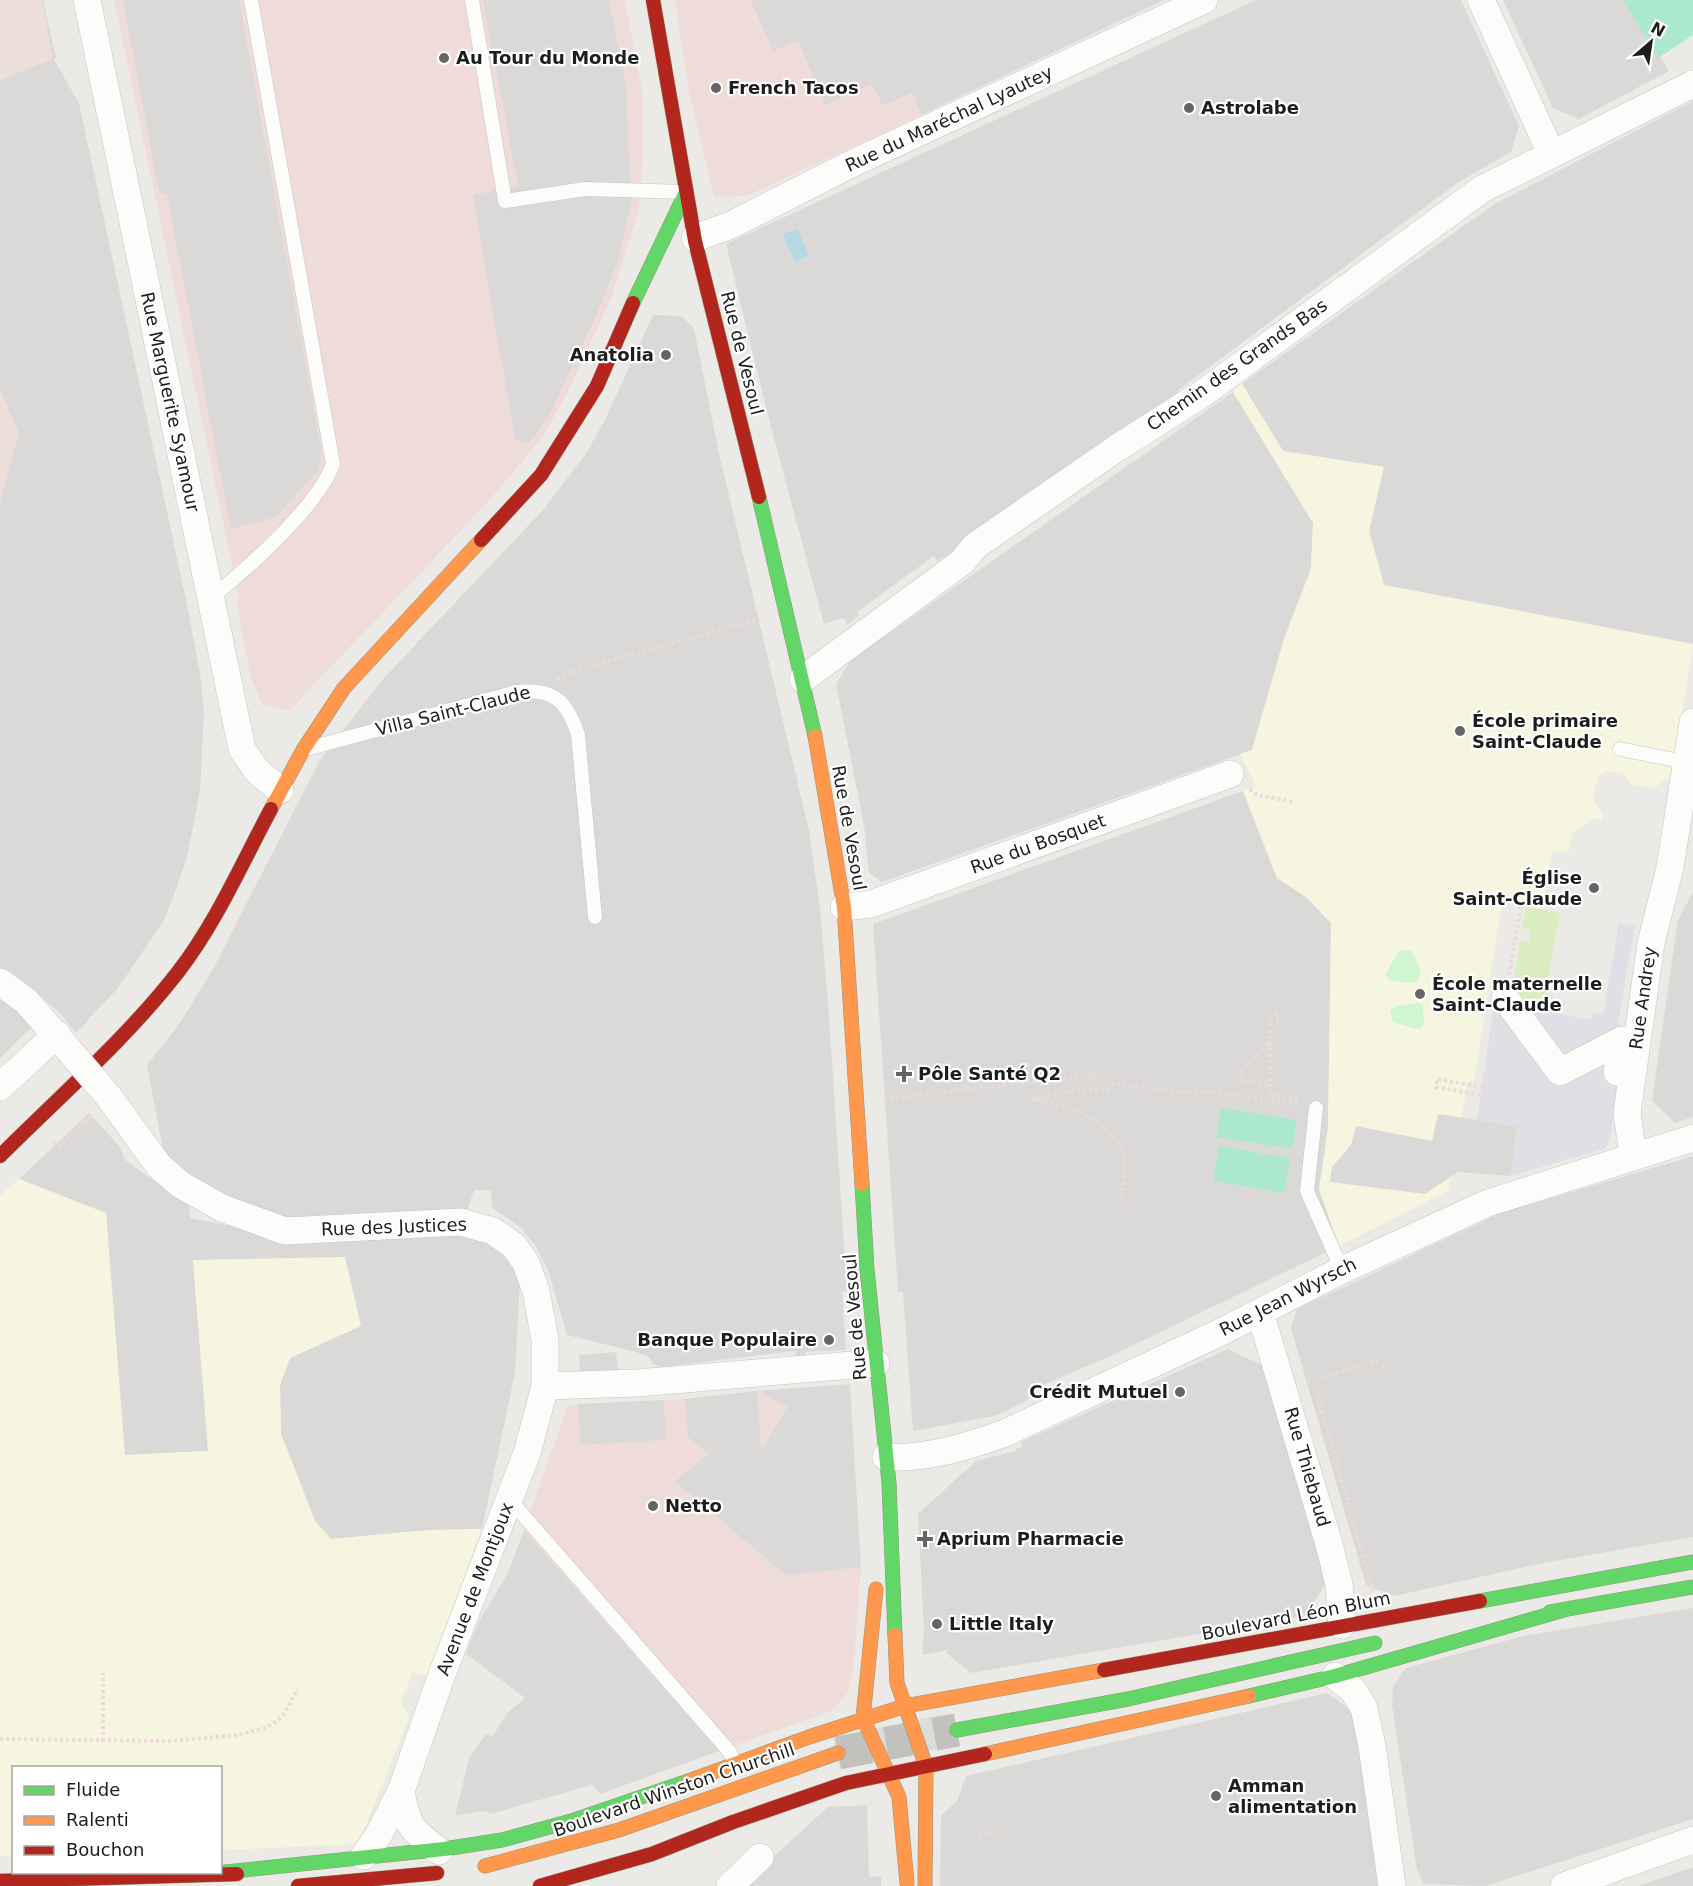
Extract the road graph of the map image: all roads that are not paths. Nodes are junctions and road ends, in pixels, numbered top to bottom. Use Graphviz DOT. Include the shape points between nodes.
graph roads {
  1 [pos="87,0"];
  2 [pos="251,0"];
  3 [pos="472,0"];
  4 [pos="653,0"];
  5 [pos="1204,0"];
  6 [pos="1481,0"];
  7 [pos="1693,84"];
  8 [pos="1551,153"];
  9 [pos="686,192"];
  10 [pos="695,238"];
  11 [pos="212,597"];
  12 [pos="802,679"];
  13 [pos="1693,722"];
  14 [pos="1620,749"];
  15 [pos="303,750"];
  16 [pos="1685,762"];
  17 [pos="1230,774"];
  18 [pos="280,790"];
  19 [pos="1682,863"];
  20 [pos="844,907"];
  21 [pos="595,917"];
  22 [pos="0,982"];
  23 [pos="1504,998"];
  24 [pos="62,1041"];
  25 [pos="0,1087"];
  26 [pos="1316,1108"];
  27 [pos="1610,1112"];
  28 [pos="1693,1138"];
  29 [pos="1633,1155"];
  30 [pos="0,1156"];
  31 [pos="1342,1270"];
  32 [pos="1260,1312"];
  33 [pos="876,1363"];
  34 [pos="545,1386"];
  35 [pos="888,1470"];
  36 [pos="510,1500"];
  37 [pos="1693,1562"];
  38 [pos="1564,1584"];
  39 [pos="1693,1587"];
  40 [pos="1571,1608"];
  41 [pos="1462,1618"];
  42 [pos="1342,1625"];
  43 [pos="1450,1628"];
  44 [pos="1394,1639"];
  45 [pos="1335,1676"];
  46 [pos="905,1706"];
  47 [pos="863,1718"];
  48 [pos="957,1730"];
  49 [pos="838,1753"];
  50 [pos="736,1764"];
  51 [pos="926,1766"];
  52 [pos="888,1774"];
  53 [pos="401,1791"];
  54 [pos="1693,1840"];
  55 [pos="364,1856"];
  56 [pos="760,1857"];
  57 [pos="445,1861"];
  58 [pos="473,1868"];
  59 [pos="222,1872"];
  60 [pos="222,1873"];
  61 [pos="189,1874"];
  62 [pos="379,1878"];
  63 [pos="0,1881"];
  64 [pos="298,1886"];
  65 [pos="540,1886"];
  66 [pos="730,1886"];
  67 [pos="907,1886"];
  68 [pos="925,1886"];
  69 [pos="1392,1886"];
  70 [pos="1564,1886"];
  1 -- 11 [label="street, Rue Marguerite Syamour"];
  2 -- 11 [label="lane" via="333,464 327,481 312,501"];
  3 -- 9 [label="lane" via="505,201 585,189"];
  4 -- 9 [label="main road, Rue de Vesoul"];
  5 -- 10 [label="street, Rue du Maréchal Lyautey" via="849,165 731,225"];
  6 -- 8 [label="street"];
  7 -- 8 [label="street, Chemin des Grands Bas"];
  8 -- 12 [label="street, Chemin des Grands Bas" via="1482,189 1202,394 975,546 962,562"];
  9 -- 10 [label="main road, Rue de Vesoul"];
  9 -- 15 [label="main road" via="597,386 541,475 344,688"];
  10 -- 12 [label="main road, Rue de Vesoul"];
  11 -- 18 [label="street, Rue Marguerite Syamour" via="242,749 257,771"];
  12 -- 20 [label="main road, Rue de Vesoul"];
  13 -- 16 [label="street, Rue Andrey"];
  14 -- 16 [label="lane"];
  15 -- 18 [label="main road"];
  15 -- 21 [label="lane, Villa Saint-Claude" via="516,692 538,690 560,701 572,716 578,735"];
  16 -- 19 [label="street, Rue Andrey"];
  17 -- 20 [label="street, Rue du Bosquet" via="871,904"];
  18 -- 30 [label="main road" via="180,970 144,1014"];
  19 -- 29 [label="street, Rue Andrey" via="1651,943 1627,1113"];
  20 -- 33 [label="main road, Rue de Vesoul"];
  22 -- 24 [label="street, Rue des Justices" via="27,1001"];
  23 -- 27 [label="street" via="1560,1072 1622,1040"];
  24 -- 25 [label="street"];
  24 -- 34 [label="street, Rue des Justices, bridge" via="159,1166 181,1185 222,1209 285,1231 461,1222 493,1231 514,1246 526,1263 536,1292 545,1340"];
  26 -- 31 [label="lane" via="1307,1191"];
  28 -- 29 [label="street, Rue Jean Wyrsch"];
  29 -- 31 [label="street, Rue Jean Wyrsch" via="1503,1197"];
  31 -- 32 [label="street, Rue Jean Wyrsch"];
  32 -- 35 [label="street, Rue Jean Wyrsch" via="1003,1434 921,1456"];
  32 -- 42 [label="street, Rue Thiebaud" via="1339,1584"];
  33 -- 34 [label="street" via="637,1383"];
  33 -- 35 [label="main road, Rue de Vesoul"];
  34 -- 36 [label="street, Avenue de Montjoux"];
  35 -- 46 [label="main road, Rue de Vesoul" via="897,1683"];
  35 -- 47 [label="main road, Rue de Vesoul"];
  36 -- 50 [label="lane" via="729,1751"];
  36 -- 53 [label="street, Avenue de Montjoux"];
  37 -- 38 [label="main road, Boulevard Léon Blum"];
  38 -- 41 [label="main road"];
  38 -- 42 [label="main road, Boulevard Léon Blum"];
  39 -- 40 [label="main road"];
  40 -- 43 [label="main road"];
  40 -- 45 [label="main road"];
  42 -- 46 [label="main road, Boulevard Léon Blum"];
  44 -- 48 [label="main road" via="1128,1699"];
  45 -- 51 [label="main road"];
  45 -- 69 [label="street" via="1353,1690 1364,1708"];
  46 -- 47 [label="main road, Boulevard Léon Blum"];
  46 -- 51 [label="main road, Rue de Vesoul"];
  47 -- 50 [label="main road, Boulevard Léon Blum"];
  47 -- 52 [label="main road"];
  49 -- 58 [label="main road, Boulevard Winston Churchill" via="627,1830 538,1856"];
  50 -- 57 [label="main road, Boulevard Léon Blum" via="640,1801"];
  51 -- 52 [label="main road"];
  51 -- 68 [label="main road, Rue de Vesoul"];
  52 -- 65 [label="main road" via="846,1783 652,1854"];
  52 -- 67 [label="main road" via="899,1797"];
  53 -- 55 [label="street, Avenue de Montjoux"];
  53 -- 57 [label="street" via="412,1830"];
  54 -- 70 [label="street"];
  55 -- 57 [label="main road"];
  55 -- 59 [label="main road"];
  56 -- 66 [label="street"];
  57 -- 62 [label="main road"];
  60 -- 62 [label="main road"];
  61 -- 63 [label="main road"];
  62 -- 64 [label="main road"];
}
